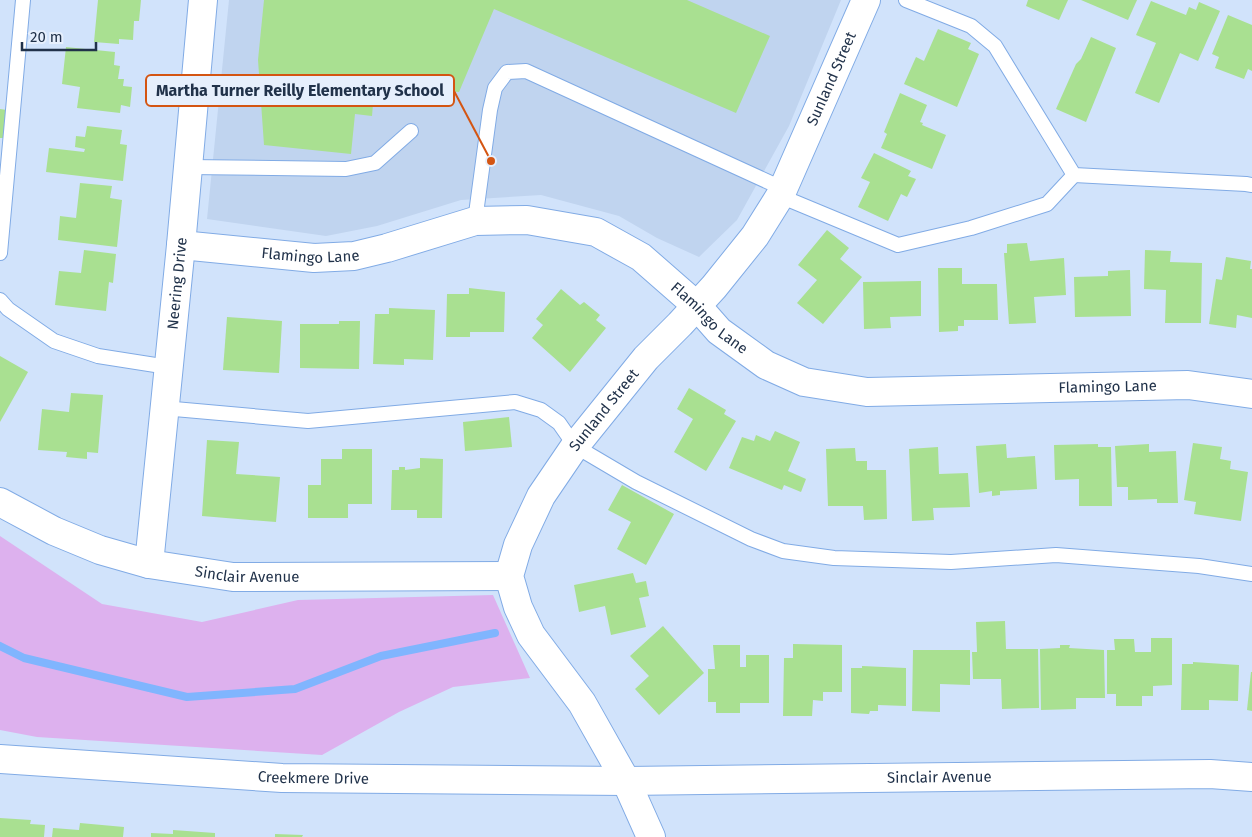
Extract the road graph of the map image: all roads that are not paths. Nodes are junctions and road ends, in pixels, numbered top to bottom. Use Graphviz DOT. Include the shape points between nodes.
graph roads {
  1 [pos="23,0"];
  2 [pos="203,0"];
  3 [pos="866,0"];
  4 [pos="906,0"];
  5 [pos="411,131"];
  6 [pos="188,167"];
  7 [pos="1074,175"];
  8 [pos="1252,185"];
  9 [pos="782,193"];
  10 [pos="475,221"];
  11 [pos="181,245"];
  12 [pos="0,252"];
  13 [pos="0,300"];
  14 [pos="697,306"];
  15 [pos="168,367"];
  16 [pos="1252,394"];
  17 [pos="163,408"];
  18 [pos="575,446"];
  19 [pos="0,502"];
  20 [pos="149,564"];
  21 [pos="1252,574"];
  22 [pos="509,576"];
  23 [pos="0,759"];
  24 [pos="1252,777"];
  25 [pos="626,782"];
  26 [pos="651,837"];
  1 -- 12 [label="lane"];
  2 -- 6 [label="street, Neering Drive"];
  3 -- 9 [label="street, Sunland Street"];
  4 -- 7 [label="lane" via="971,26 995,46"];
  5 -- 6 [label="lane" via="375,163 346,169"];
  6 -- 11 [label="street, Neering Drive"];
  7 -- 8 [label="lane"];
  7 -- 9 [label="lane" via="1047,204 971,228 898,245"];
  9 -- 10 [label="lane" via="526,72 507,72 495,88 490,110"];
  9 -- 14 [label="street, Sunland Street" via="755,236"];
  10 -- 11 [label="street, Flamingo Lane" via="354,256 314,258"];
  10 -- 14 [label="street, Flamingo Lane" via="528,220 596,232 641,257"];
  11 -- 15 [label="street, Neering Drive"];
  13 -- 15 [label="lane" via="54,341 98,356"];
  14 -- 16 [label="street, Flamingo Lane" via="719,331 766,366 804,382 867,392 1188,385"];
  14 -- 18 [label="street, Sunland Street" via="646,358"];
  15 -- 17 [label="street, Neering Drive"];
  17 -- 18 [label="lane" via="308,421 515,402 541,410 559,423"];
  17 -- 20 [label="street, Neering Drive"];
  18 -- 21 [label="lane" via="636,482 751,540 783,551 834,558 950,562 1056,556 1199,566"];
  18 -- 22 [label="street, Sunland Street" via="541,496 518,545"];
  19 -- 20 [label="street, Sinclair Avenue" via="54,531 100,550"];
  20 -- 22 [label="street, Sinclair Avenue" via="234,577"];
  22 -- 25 [label="street" via="531,635 582,702"];
  23 -- 25 [label="street, Creekmere Drive" via="282,778"];
  24 -- 25 [label="street, Sinclair Avenue" via="1210,774"];
  25 -- 26 [label="street"];
}
